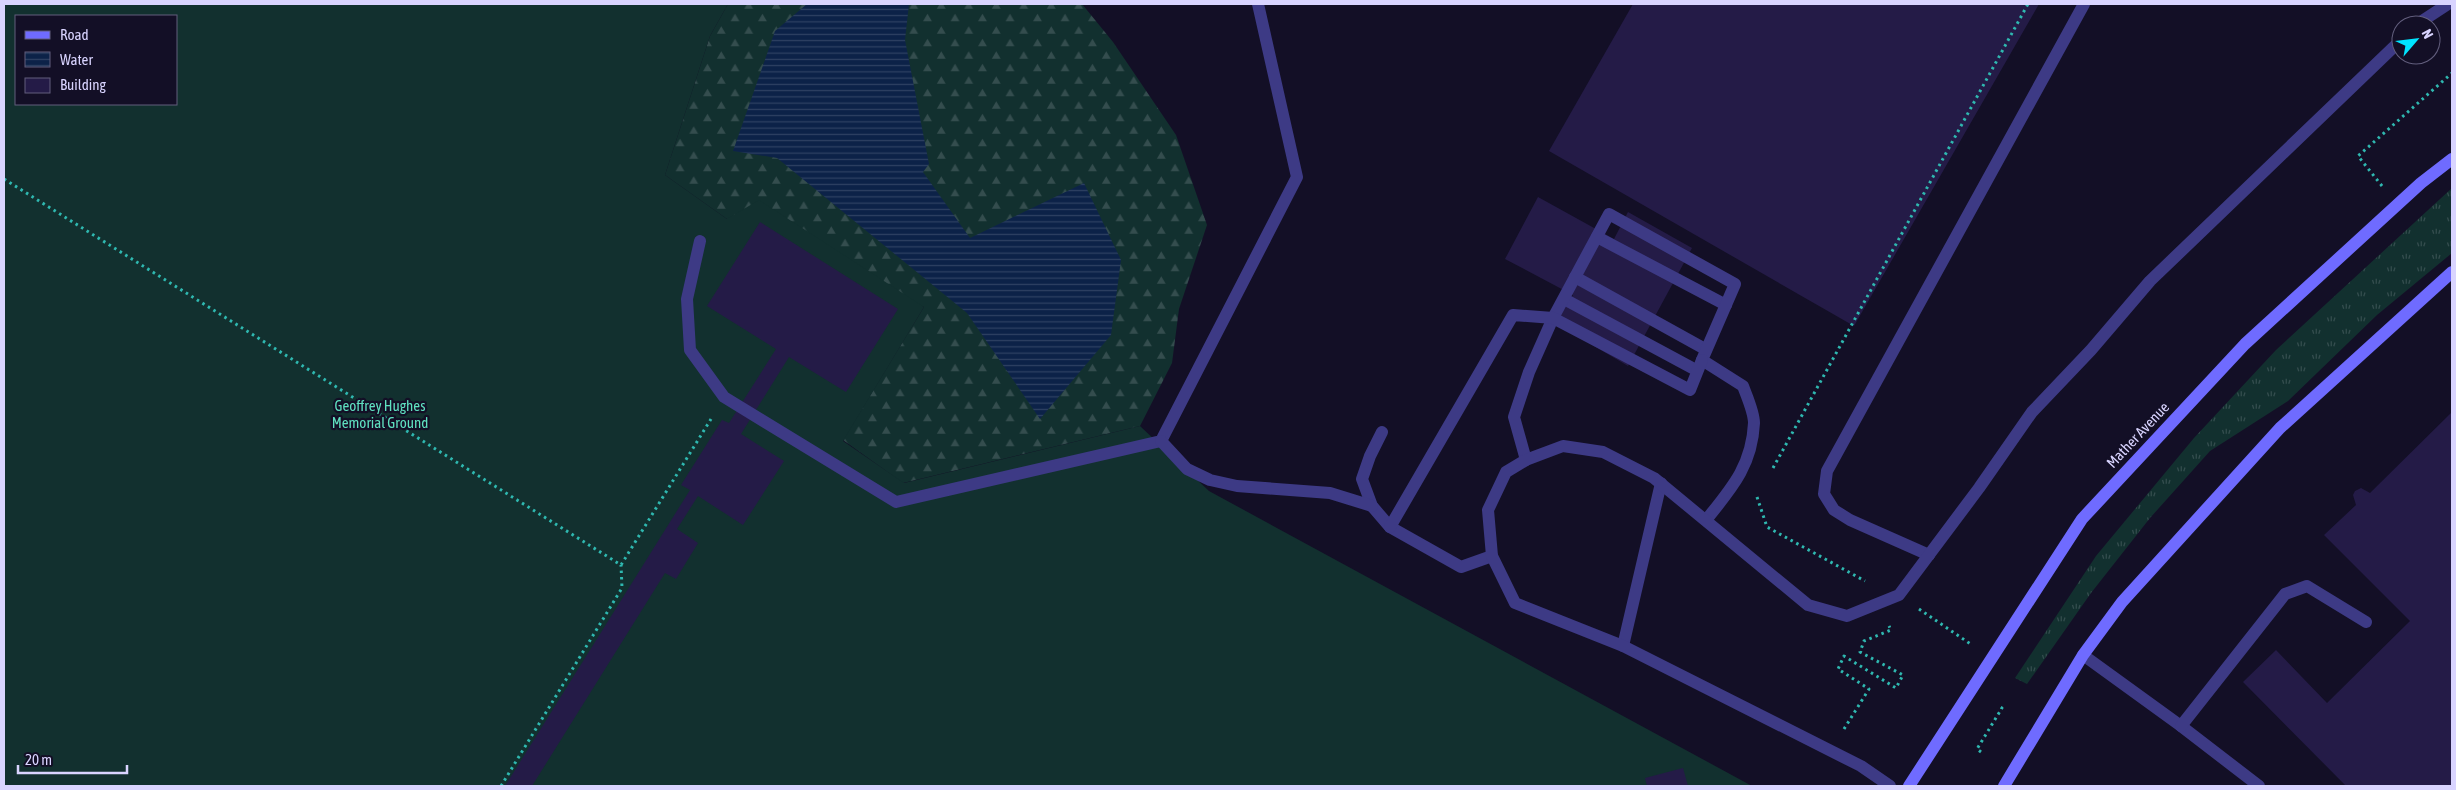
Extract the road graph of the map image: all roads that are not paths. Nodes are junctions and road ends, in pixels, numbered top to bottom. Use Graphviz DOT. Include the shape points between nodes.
graph roads {
  1 [pos="1258,4"];
  2 [pos="2084,4"];
  3 [pos="2448,4"];
  4 [pos="2431,15"];
  5 [pos="2391,50"];
  6 [pos="2452,159"];
  7 [pos="1597,237"];
  8 [pos="700,241"];
  9 [pos="2452,272"];
  10 [pos="1575,277"];
  11 [pos="1564,299"];
  12 [pos="1726,305"];
  13 [pos="1553,318"];
  14 [pos="1701,360"];
  15 [pos="1382,432"];
  16 [pos="1161,441"];
  17 [pos="1526,460"];
  18 [pos="1662,483"];
  19 [pos="1372,506"];
  20 [pos="1706,520"];
  21 [pos="1390,527"];
  22 [pos="1929,555"];
  23 [pos="1492,556"];
  24 [pos="2366,622"];
  25 [pos="1623,646"];
  26 [pos="2083,655"];
  27 [pos="2181,726"];
  28 [pos="1890,786"];
  29 [pos="1909,786"];
  30 [pos="2004,786"];
  31 [pos="2259,786"];
  1 -- 16 [label="lane" via="1298,177"];
  2 -- 22 [label="lane" via="1827,471 1824,494 1834,510"];
  3 -- 4 [label="lane"];
  5 -- 22 [label="lane" via="2150,281 2032,412"];
  6 -- 29 [label="main road, Mather Avenue" via="2245,344 2082,520"];
  7 -- 10 [label="lane"];
  7 -- 12 [label="lane"];
  7 -- 12 [label="lane" via="1610,214 1735,284"];
  8 -- 16 [label="lane" via="687,299 690,350 724,398 896,502"];
  9 -- 26 [label="main road" via="2280,428 2122,602"];
  10 -- 11 [label="lane"];
  10 -- 14 [label="lane"];
  11 -- 13 [label="lane"];
  11 -- 14 [label="lane"];
  12 -- 14 [label="lane"];
  13 -- 14 [label="lane" via="1690,390"];
  13 -- 17 [label="lane" via="1514,416"];
  13 -- 21 [label="lane" via="1513,315"];
  14 -- 20 [label="lane" via="1743,386 1754,422 1748,456 1739,479"];
  15 -- 19 [label="lane" via="1362,479"];
  16 -- 19 [label="lane" via="1187,469 1210,480 1237,486 1330,493"];
  17 -- 18 [label="lane" via="1563,446 1603,452"];
  17 -- 23 [label="lane" via="1506,472 1488,510"];
  18 -- 20 [label="lane"];
  18 -- 25 [label="lane"];
  19 -- 21 [label="lane"];
  20 -- 22 [label="lane" via="1808,605 1847,616 1899,595"];
  21 -- 23 [label="lane" via="1461,567"];
  23 -- 25 [label="lane" via="1515,603"];
  24 -- 27 [label="lane" via="2307,586 2285,594"];
  25 -- 28 [label="lane" via="1860,766"];
  26 -- 27 [label="lane"];
  26 -- 30 [label="main road"];
  27 -- 31 [label="lane"];
}
